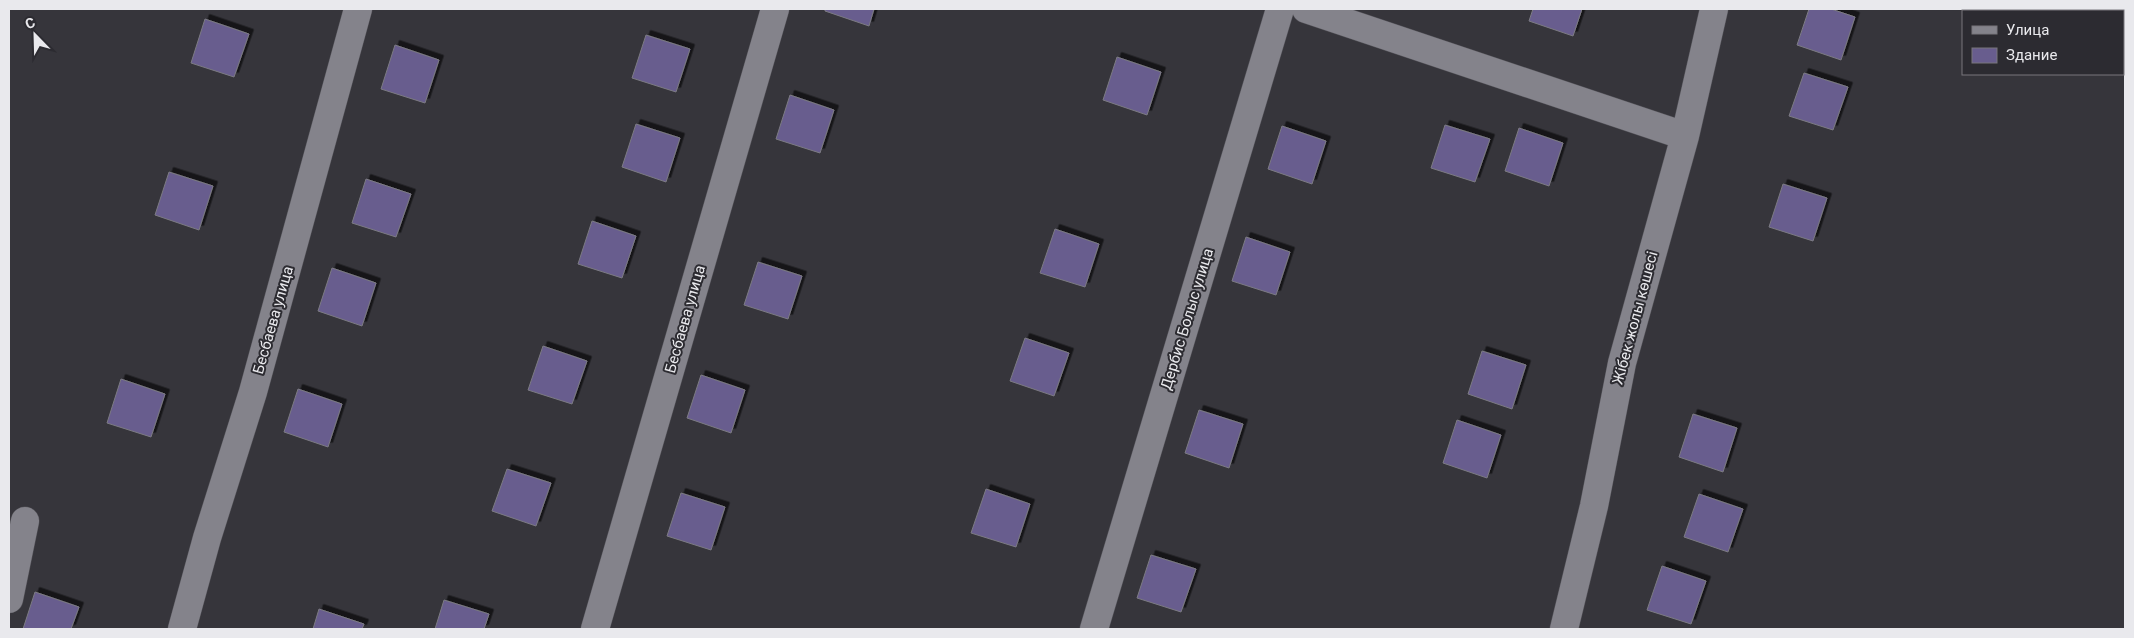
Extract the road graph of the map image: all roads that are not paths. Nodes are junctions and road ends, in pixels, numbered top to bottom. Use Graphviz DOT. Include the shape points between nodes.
graph roads {
  1 [pos="358,9"];
  2 [pos="775,9"];
  3 [pos="1280,9"];
  4 [pos="1306,9"];
  5 [pos="1714,9"];
  6 [pos="1685,136"];
  7 [pos="25,521"];
  8 [pos="9,598"];
  9 [pos="182,629"];
  10 [pos="595,629"];
  11 [pos="1094,629"];
  12 [pos="1564,629"];
  1 -- 9 [label="street, Бесбаева улица" via="253,392"];
  2 -- 10 [label="street, Бесбаева улица"];
  3 -- 11 [label="street, Дербис Болыс улица"];
  4 -- 6 [label="street"];
  5 -- 6 [label="street, Жібек жолы көшесі"];
  6 -- 12 [label="street, Жібек жолы көшесі" via="1622,362 1594,506"];
  7 -- 8 [label="street"];
}
